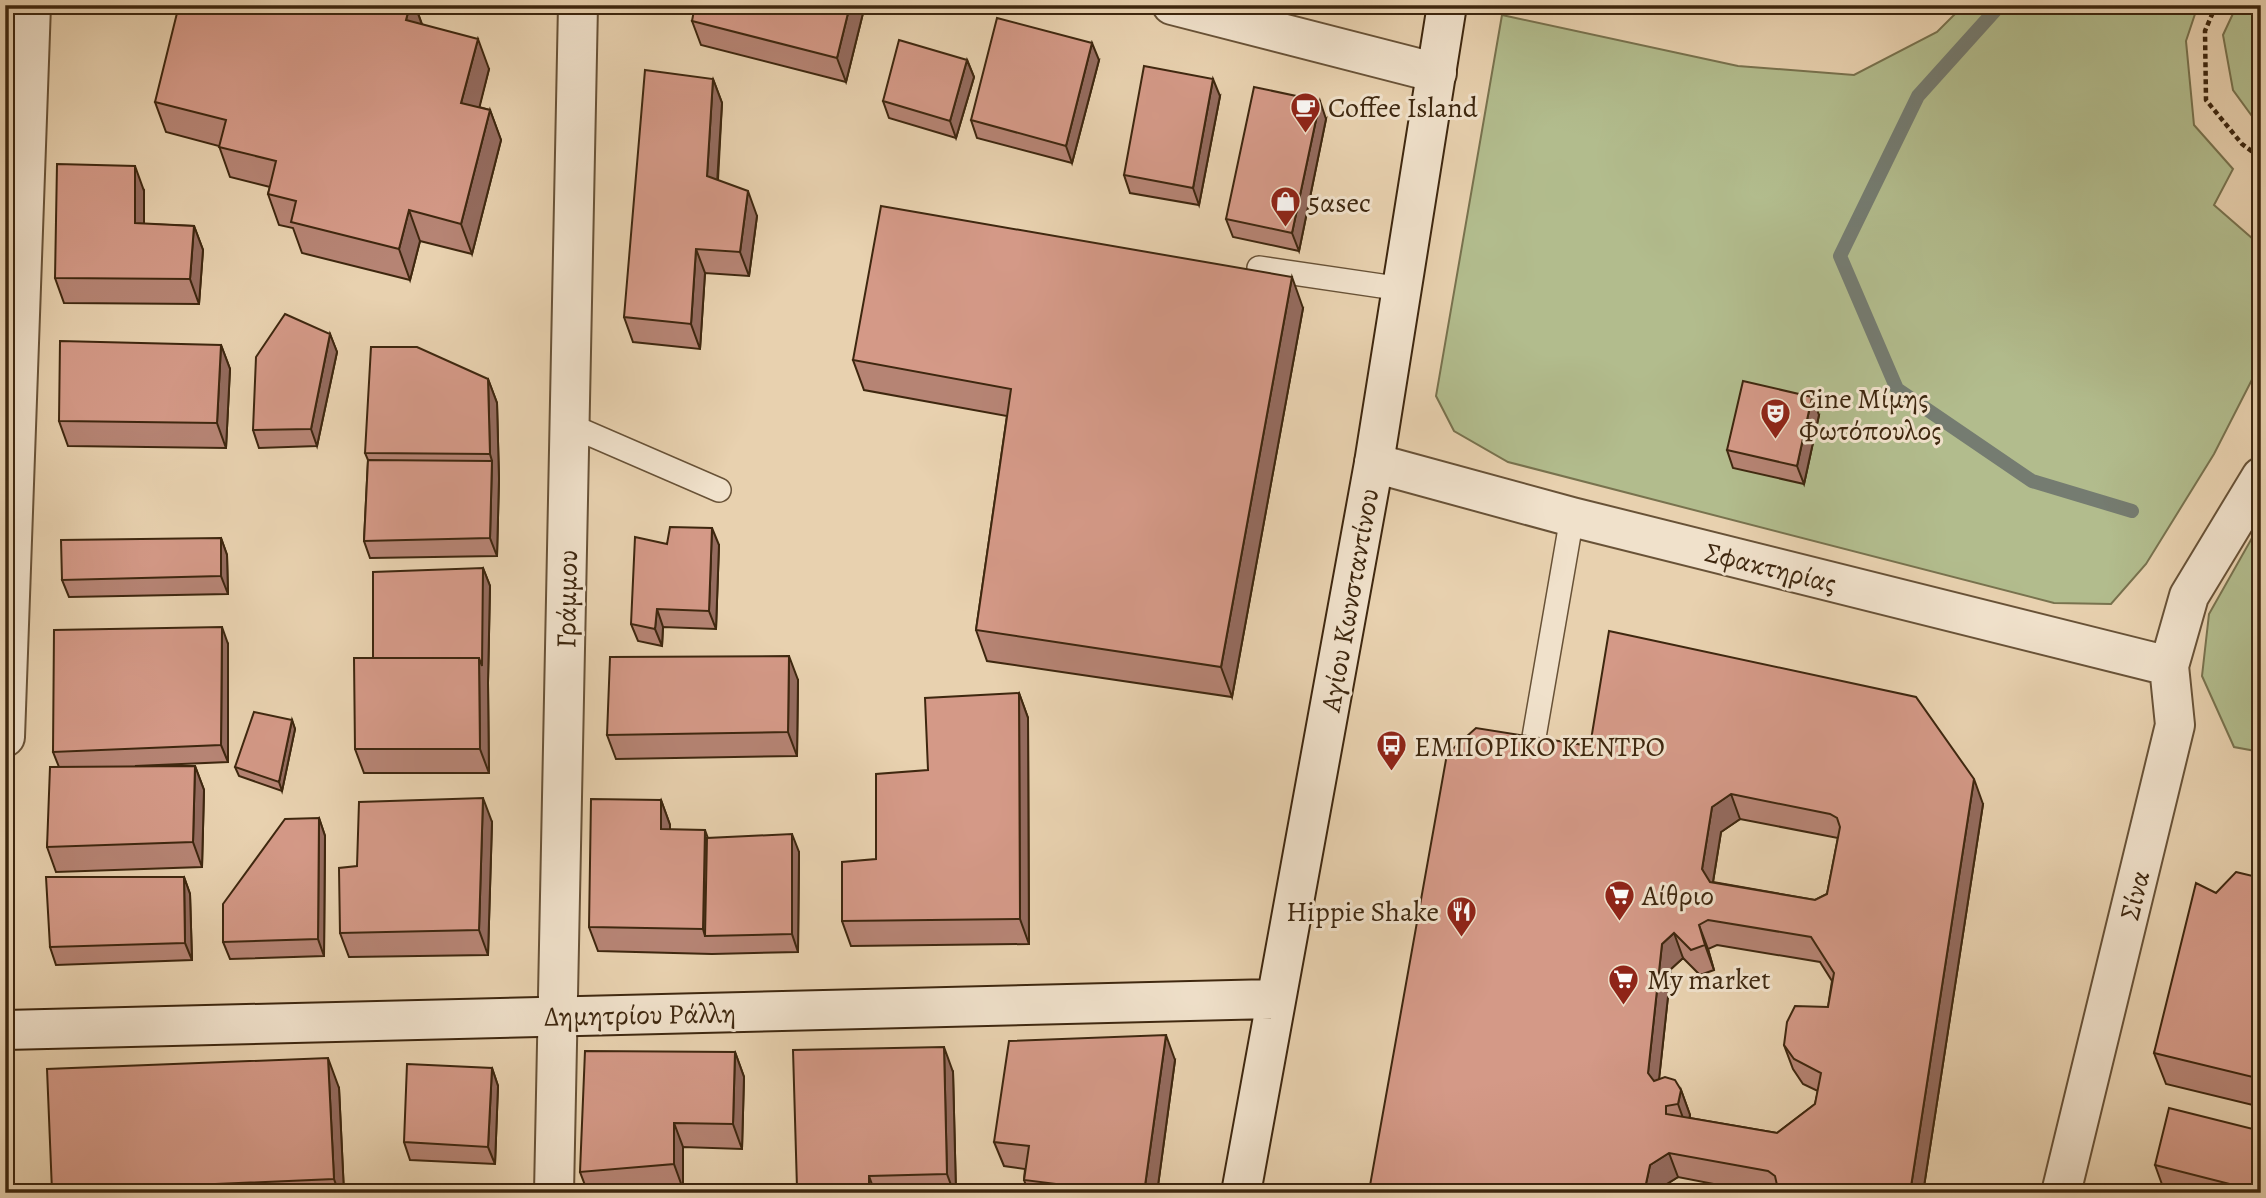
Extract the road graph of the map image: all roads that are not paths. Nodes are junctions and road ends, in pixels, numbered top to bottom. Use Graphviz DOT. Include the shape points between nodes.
graph roads {
  1 [pos="31,5"];
  2 [pos="578,5"];
  3 [pos="1172,5"];
  4 [pos="1447,5"];
  5 [pos="1437,73"];
  6 [pos="17,77"];
  7 [pos="1259,268"];
  8 [pos="1402,289"];
  9 [pos="569,425"];
  10 [pos="1374,463"];
  11 [pos="2261,477"];
  12 [pos="719,490"];
  13 [pos="1572,517"];
  14 [pos="2169,666"];
  15 [pos="5,737"];
  16 [pos="1526,785"];
  17 [pos="1275,999"];
  18 [pos="558,1016"];
  19 [pos="5,1030"];
  20 [pos="554,1193"];
  21 [pos="1241,1193"];
  22 [pos="2061,1193"];
  1 -- 6 [label="street"];
  2 -- 9 [label="street, Γράμμου"];
  3 -- 5 [label="street"];
  4 -- 5 [label="street, Αγίου Κωνσταντίνου"];
  5 -- 8 [label="street, Αγίου Κωνσταντίνου"];
  6 -- 15 [label="street"];
  7 -- 8 [label="lane"];
  8 -- 10 [label="street, Αγίου Κωνσταντίνου"];
  9 -- 12 [label="lane"];
  9 -- 18 [label="street, Γράμμου"];
  10 -- 13 [label="street, Σφακτηρίας"];
  10 -- 17 [label="street, Αγίου Κωνσταντίνου"];
  11 -- 14 [label="street, Σίνα" via="2189,596"];
  13 -- 14 [label="street, Σφακτηρίας"];
  13 -- 16 [label="lane"];
  14 -- 22 [label="street, Σίνα" via="2175,725"];
  17 -- 18 [label="street, Δημητρίου Ράλλη"];
  17 -- 21 [label="street, Αγίου Κωνσταντίνου"];
  18 -- 19 [label="street, Δημητρίου Ράλλη"];
  18 -- 20 [label="street, Γράμμου"];
}
